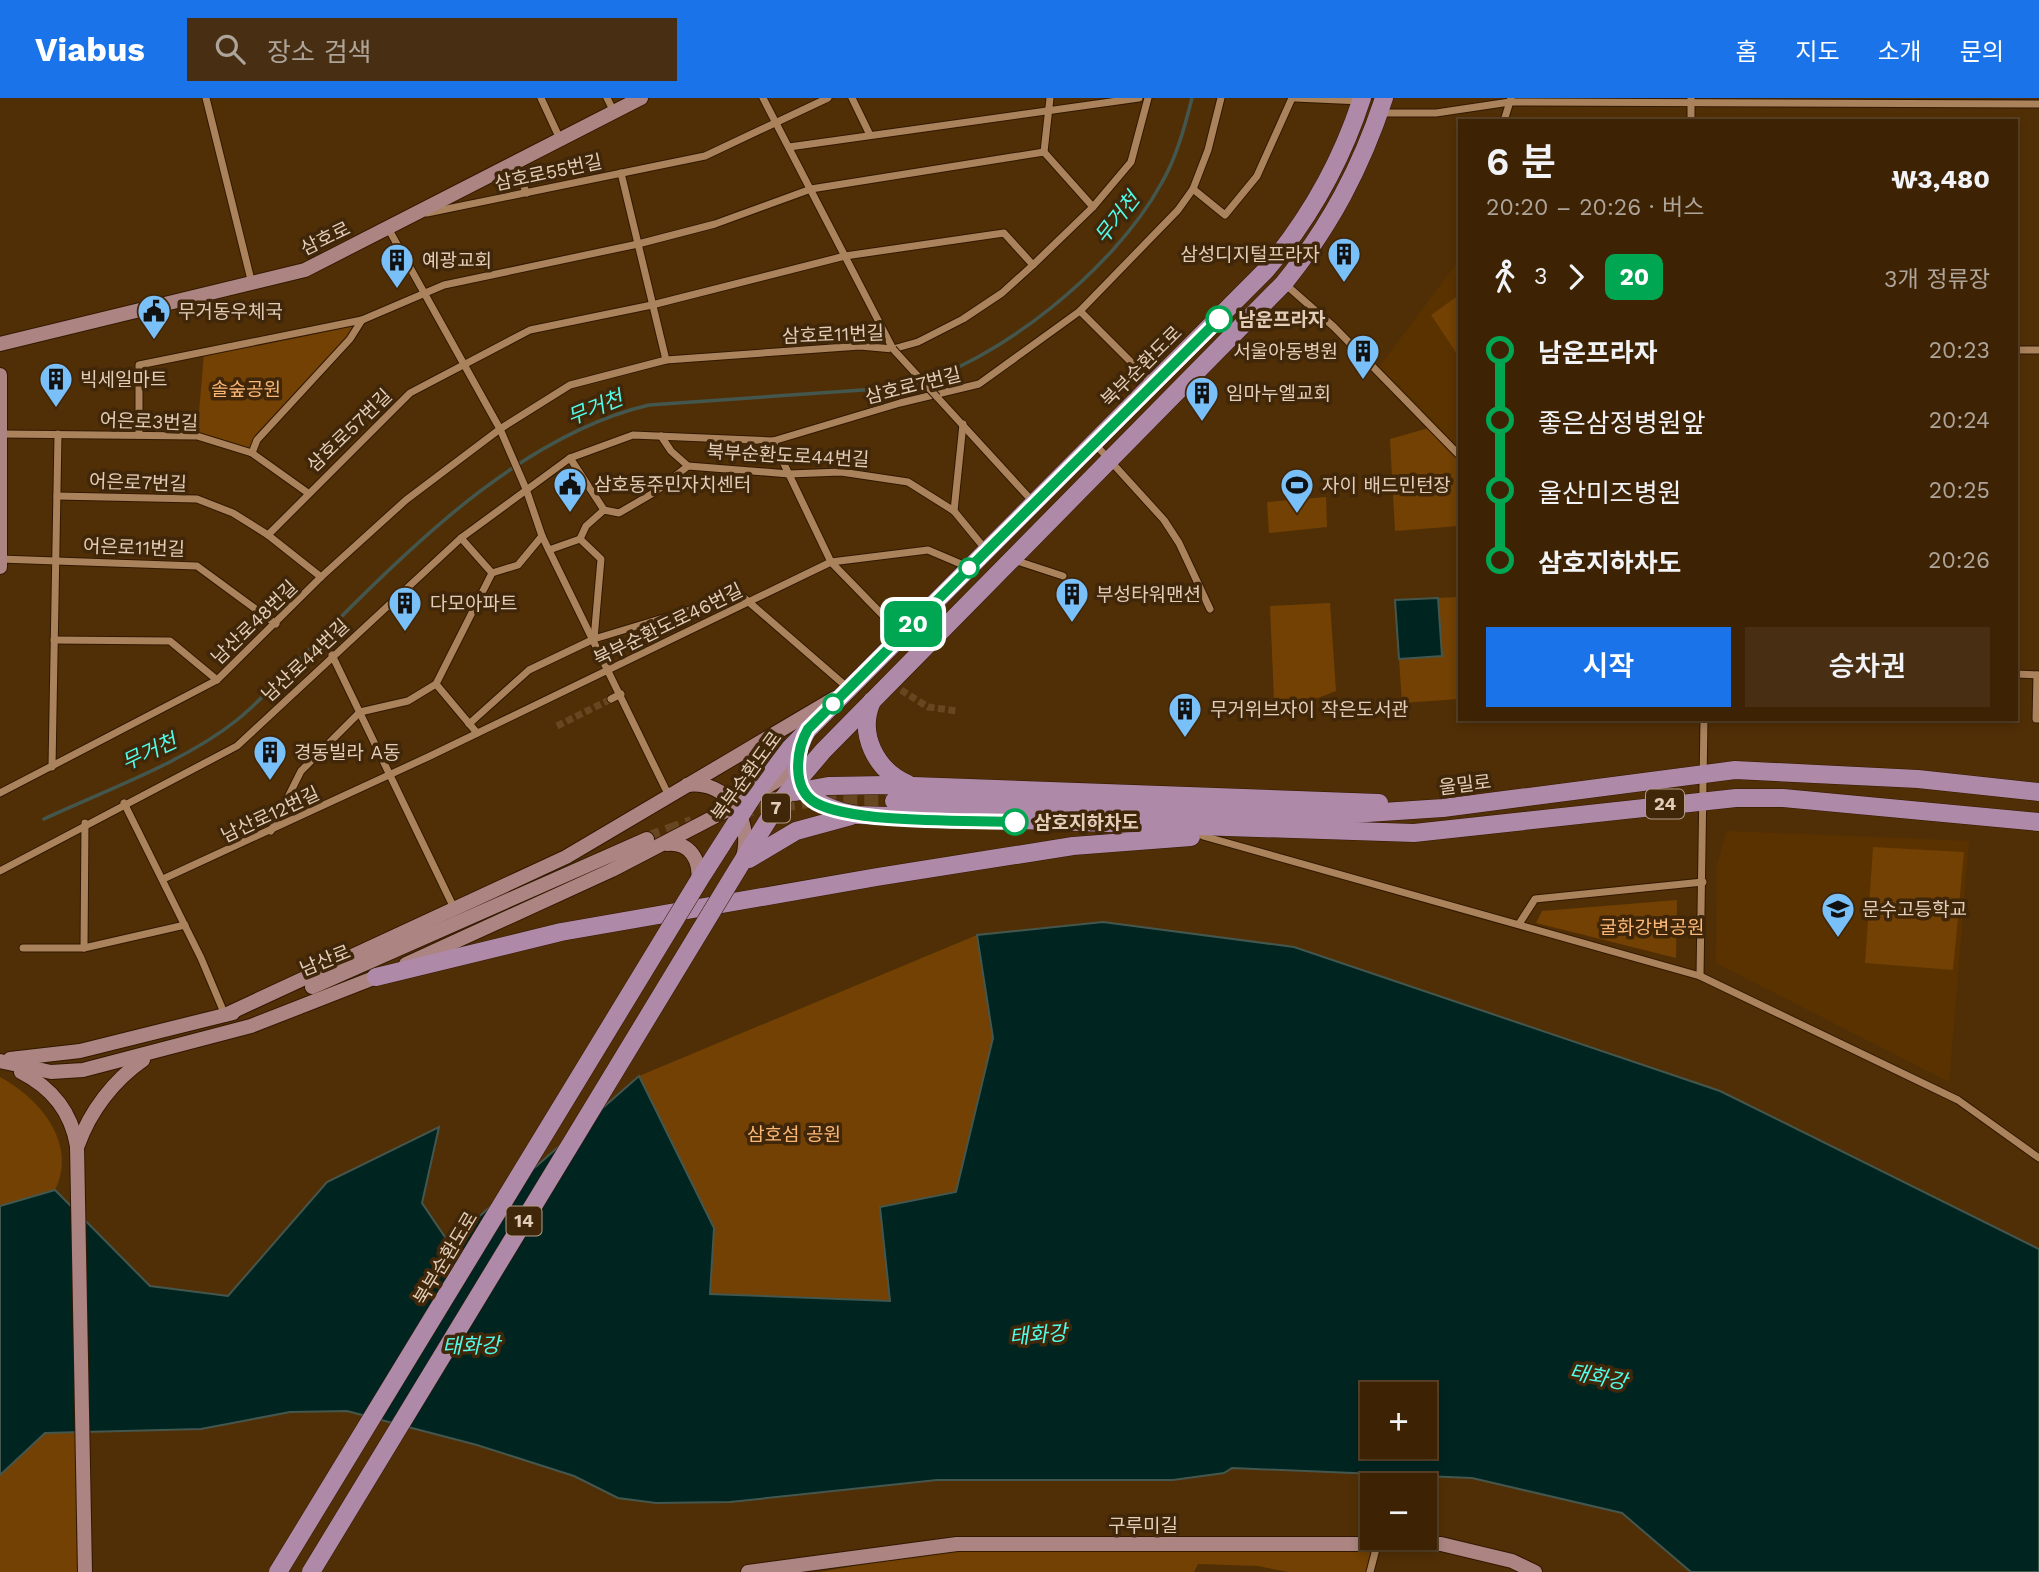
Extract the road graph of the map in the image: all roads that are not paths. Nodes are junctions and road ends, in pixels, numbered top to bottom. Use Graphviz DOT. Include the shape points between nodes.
graph roads {
  1 [pos="206,98"];
  2 [pos="541,98"];
  3 [pos="607,98"];
  4 [pos="641,98"];
  5 [pos="763,98"];
  6 [pos="828,98"];
  7 [pos="852,98"];
  8 [pos="1049,98"];
  9 [pos="1139,98"];
  10 [pos="1148,98"];
  11 [pos="1220,98"];
  12 [pos="1294,98"];
  13 [pos="1691,99"];
  14 [pos="1362,100"];
  15 [pos="1511,100"];
  16 [pos="1892,100"];
  17 [pos="2019,101"];
  18 [pos="2039,104"];
  19 [pos="1381,106"];
  20 [pos="1048,110"];
  21 [pos="614,112"];
  22 [pos="1505,119"];
  23 [pos="1691,119"];
  24 [pos="776,122"];
  25 [pos="870,135"];
  26 [pos="560,139"];
  27 [pos="789,147"];
  28 [pos="1044,152"];
  29 [pos="512,164"];
  30 [pos="621,173"];
  31 [pos="811,189"];
  32 [pos="1193,189"];
  33 [pos="527,193"];
  34 [pos="1093,207"];
  35 [pos="410,217"];
  36 [pos="388,228"];
  37 [pos="638,244"];
  38 [pos="845,256"];
  39 [pos="1033,265"];
  40 [pos="252,284"];
  41 [pos="1284,284"];
  42 [pos="425,291"];
  43 [pos="652,305"];
  44 [pos="1080,312"];
  45 [pos="362,320"];
  46 [pos="0,344"];
  47 [pos="892,349"];
  48 [pos="2018,350"];
  49 [pos="2039,350"];
  50 [pos="666,360"];
  51 [pos="465,364"];
  52 [pos="0,375"];
  53 [pos="1153,384"];
  54 [pos="962,424"];
  55 [pos="500,429"];
  56 [pos="2,434"];
  57 [pos="58,434"];
  58 [pos="139,435"];
  59 [pos="661,436"];
  60 [pos="773,441"];
  61 [pos="1094,443"];
  62 [pos="252,453"];
  63 [pos="1458,454"];
  64 [pos="570,458"];
  65 [pos="1111,461"];
  66 [pos="688,466"];
  67 [pos="789,474"];
  68 [pos="526,489"];
  69 [pos="308,493"];
  70 [pos="57,496"];
  71 [pos="1034,503"];
  72 [pos="604,510"];
  73 [pos="954,512"];
  74 [pos="268,536"];
  75 [pos="542,536"];
  76 [pos="461,538"];
  77 [pos="580,539"];
  78 [pos="549,550"];
  79 [pos="987,551"];
  80 [pos="0,559"];
  81 [pos="56,560"];
  82 [pos="1013,560"];
  83 [pos="831,562"];
  84 [pos="0,567"];
  85 [pos="970,568"];
  86 [pos="492,573"];
  87 [pos="1063,576"];
  88 [pos="321,577"];
  89 [pos="750,602"];
  90 [pos="1210,609"];
  91 [pos="276,624"];
  92 [pos="902,635"];
  93 [pos="594,639"];
  94 [pos="54,640"];
  95 [pos="332,655"];
  96 [pos="609,670"];
  97 [pos="2018,674"];
  98 [pos="2038,675"];
  99 [pos="217,680"];
  100 [pos="436,684"];
  101 [pos="849,688"];
  102 [pos="621,694"];
  103 [pos="611,699"];
  104 [pos="872,701"];
  105 [pos="360,712"];
  106 [pos="2039,719"];
  107 [pos="1704,721"];
  108 [pos="469,724"];
  109 [pos="808,729"];
  110 [pos="477,733"];
  111 [pos="52,767"];
  112 [pos="1703,773"];
  113 [pos="390,775"];
  114 [pos="800,778"];
  115 [pos="682,786"];
  116 [pos="915,787"];
  117 [pos="2039,792"];
  118 [pos="0,793"];
  119 [pos="668,794"];
  120 [pos="753,796"];
  121 [pos="784,796"];
  122 [pos="1515,800"];
  123 [pos="1702,800"];
  124 [pos="894,801"];
  125 [pos="124,803"];
  126 [pos="739,815"];
  127 [pos="858,816"];
  128 [pos="2039,822"];
  129 [pos="85,823"];
  130 [pos="271,831"];
  131 [pos="1292,831"];
  132 [pos="1203,836"];
  133 [pos="647,839"];
  134 [pos="662,845"];
  135 [pos="737,870"];
  136 [pos="0,871"];
  137 [pos="163,879"];
  138 [pos="698,882"];
  139 [pos="1703,883"];
  140 [pos="454,908"];
  141 [pos="1519,924"];
  142 [pos="185,925"];
  143 [pos="23,948"];
  144 [pos="85,948"];
  145 [pos="1700,976"];
  146 [pos="376,978"];
  147 [pos="225,1016"];
  148 [pos="80,1051"];
  149 [pos="158,1052"];
  150 [pos="0,1060"];
  151 [pos="51,1072"];
  152 [pos="60,1101"];
  153 [pos="78,1146"];
  154 [pos="2039,1158"];
  155 [pos="1360,1544"];
  156 [pos="1437,1544"];
  157 [pos="1376,1550"];
  158 [pos="85,1572"];
  159 [pos="278,1572"];
  160 [pos="311,1572"];
  161 [pos="748,1572"];
  162 [pos="1370,1572"];
  163 [pos="1535,1572"];
  1 -- 40 [label="street"];
  2 -- 26 [label="street"];
  3 -- 21 [label="street"];
  4 -- 21 [label="main road, 삼호로"];
  5 -- 24 [label="street"];
  6 -- 24 [label="street"];
  7 -- 25 [label="street"];
  8 -- 20 [label="street"];
  9 -- 20 [label="street"];
  10 -- 34 [label="street, 삼호로11번길" via="1132,162"];
  11 -- 32 [label="street, 삼호로7번길"];
  12 -- 14 [label="street"];
  12 -- 32 [label="street" via="1257,176 1225,215"];
  13 -- 15 [label="street"];
  13 -- 16 [label="street"];
  13 -- 23 [label="street"];
  14 -- 53 [label="main road, 북부순환도로" via="1336,166 1300,227 1244,293"];
  15 -- 19 [label="street" via="1436,113"];
  15 -- 22 [label="street"];
  16 -- 17 [label="street"];
  17 -- 18 [label="street"];
  19 -- 41 [label="main road" via="1339,207"];
  20 -- 25 [label="street"];
  20 -- 28 [label="street"];
  21 -- 26 [label="main road, 삼호로"];
  24 -- 27 [label="street"];
  24 -- 30 [label="street" via="705,156"];
  25 -- 27 [label="street"];
  26 -- 29 [label="main road, 삼호로"];
  27 -- 31 [label="street"];
  28 -- 31 [label="street"];
  28 -- 34 [label="street"];
  29 -- 33 [label="street"];
  29 -- 35 [label="main road, 삼호로"];
  30 -- 33 [label="street, 삼호로55번길"];
  30 -- 37 [label="street, 삼호로55번길"];
  31 -- 37 [label="street" via="715,224"];
  31 -- 38 [label="street"];
  32 -- 44 [label="street, 삼호로7번길" via="1136,257"];
  33 -- 35 [label="street, 삼호로55번길"];
  34 -- 39 [label="street, 삼호로11번길"];
  35 -- 36 [label="main road, 삼호로"];
  36 -- 40 [label="main road, 삼호로" via="305,270"];
  36 -- 42 [label="street"];
  37 -- 42 [label="street"];
  37 -- 43 [label="street, 삼호로55번길"];
  38 -- 39 [label="street" via="1004,233"];
  38 -- 43 [label="street"];
  38 -- 47 [label="street"];
  39 -- 47 [label="street, 삼호로11번길" via="963,319 918,342"];
  40 -- 46 [label="main road, 삼호로"];
  41 -- 63 [label="street" via="1334,327"];
  41 -- 65 [label="main road"];
  42 -- 45 [label="street"];
  42 -- 51 [label="street"];
  43 -- 50 [label="street, 삼호로55번길"];
  43 -- 51 [label="street" via="530,330"];
  44 -- 53 [label="street"];
  44 -- 60 [label="street, 삼호로7번길" via="979,384"];
  45 -- 58 [label="street" via="139,365"];
  45 -- 62 [label="street" via="257,440"];
  47 -- 50 [label="street, 삼호로11번길" via="860,346"];
  47 -- 54 [label="street, bridge"];
  48 -- 49 [label="street"];
  50 -- 55 [label="street, 삼호로11번길" via="570,385"];
  51 -- 55 [label="street"];
  51 -- 69 [label="street, 삼호로57번길" via="410,393"];
  52 -- 56 [label="main road"];
  53 -- 61 [label="main road, 북부순환도로"];
  54 -- 71 [label="street"];
  54 -- 73 [label="street"];
  55 -- 68 [label="street"];
  55 -- 88 [label="street, 남산로48번길" via="407,500"];
  56 -- 57 [label="street, 어은로3번길"];
  56 -- 80 [label="main road"];
  57 -- 58 [label="street, 어은로3번길"];
  57 -- 70 [label="street"];
  58 -- 62 [label="street, 어은로3번길" via="197,436"];
  59 -- 60 [label="street, 삼호로7번길"];
  59 -- 64 [label="street, 삼호로7번길" via="633,435"];
  59 -- 66 [label="street"];
  60 -- 67 [label="street"];
  61 -- 65 [label="street"];
  61 -- 71 [label="main road, 북부순환도로"];
  62 -- 69 [label="street, 어은로3번길"];
  64 -- 68 [label="street, 삼호로7번길"];
  64 -- 72 [label="street"];
  65 -- 82 [label="main road"];
  65 -- 90 [label="street" via="1164,520"];
  66 -- 67 [label="street, 북부순환도로44번길"];
  66 -- 72 [label="street, 북부순환도로44번길" via="619,513"];
  67 -- 73 [label="street, 북부순환도로44번길" via="841,472 908,482"];
  67 -- 83 [label="street"];
  68 -- 75 [label="street"];
  68 -- 76 [label="street, 남산로44번길"];
  69 -- 74 [label="street, 삼호로57번길"];
  70 -- 74 [label="street, 어은로7번길" via="197,499 233,513"];
  70 -- 81 [label="street"];
  71 -- 79 [label="main road, 북부순환도로"];
  72 -- 77 [label="street" via="586,526"];
  73 -- 79 [label="street, 북부순환도로44번길"];
  74 -- 88 [label="street, 어은로7번길"];
  75 -- 78 [label="street"];
  75 -- 86 [label="street" via="518,565"];
  76 -- 86 [label="street"];
  76 -- 95 [label="street, 남산로44번길"];
  77 -- 78 [label="street"];
  77 -- 93 [label="street" via="601,559"];
  78 -- 93 [label="street"];
  79 -- 85 [label="main road, 북부순환도로"];
  80 -- 81 [label="street, 어은로11번길"];
  80 -- 84 [label="main road"];
  81 -- 91 [label="street, 어은로11번길" via="197,566"];
  81 -- 94 [label="street, 어은로11번길"];
  82 -- 87 [label="street"];
  82 -- 104 [label="main road" via="896,685"];
  83 -- 85 [label="street, 북부순환도로46번길" via="928,550"];
  83 -- 89 [label="street, 북부순환도로46번길"];
  83 -- 92 [label="street"];
  85 -- 92 [label="main road, 북부순환도로"];
  86 -- 100 [label="street"];
  88 -- 91 [label="street, 남산로48번길"];
  89 -- 93 [label="street" via="733,597"];
  89 -- 96 [label="street, 북부순환도로46번길"];
  89 -- 101 [label="street"];
  91 -- 99 [label="street, 남산로48번길"];
  92 -- 101 [label="main road, 북부순환도로"];
  93 -- 96 [label="street"];
  93 -- 108 [label="street" via="529,670"];
  94 -- 99 [label="street" via="170,641"];
  94 -- 111 [label="street, 어은로11번길"];
  95 -- 105 [label="street"];
  95 -- 125 [label="street, 남산로44번길" via="237,746"];
  96 -- 102 [label="street"];
  96 -- 110 [label="street, 북부순환도로46번길"];
  97 -- 98 [label="street"];
  98 -- 106 [label="street"];
  99 -- 111 [label="street, 남산로48번길"];
  100 -- 105 [label="street" via="408,701"];
  100 -- 108 [label="street"];
  101 -- 109 [label="main road, 북부순환도로"];
  101 -- 115 [label="main road"];
  102 -- 103 [label="street"];
  102 -- 119 [label="street"];
  104 -- 114 [label="main road, 7"];
  104 -- 116 [label="main road" via="867,723 873,752 889,773"];
  105 -- 113 [label="street"];
  105 -- 130 [label="street" via="301,771"];
  107 -- 112 [label="street"];
  108 -- 110 [label="street"];
  109 -- 114 [label="main road" via="800,747"];
  109 -- 120 [label="main road, 북부순환도로 / 7"];
  110 -- 113 [label="street, 북부순환도로46번길"];
  111 -- 118 [label="street, 남산로48번길"];
  112 -- 117 [label="main road, 울밀로 / 24" via="1787,770"];
  112 -- 122 [label="main road, 울밀로 / 24"];
  112 -- 123 [label="street"];
  113 -- 130 [label="street, 남산로12번길"];
  113 -- 140 [label="street"];
  114 -- 116 [label="main road"];
  114 -- 120 [label="main road"];
  114 -- 121 [label="main road, 7"];
  114 -- 127 [label="main road" via="815,802"];
  115 -- 119 [label="main road"];
  115 -- 126 [label="main road" via="714,788"];
  116 -- 122 [label="main road" via="1433,804"];
  119 -- 140 [label="main road" via="566,857"];
  120 -- 126 [label="main road, 북부순환도로 / 7"];
  121 -- 126 [label="main road"];
  121 -- 135 [label="main road, 7"];
  122 -- 124 [label="main road, 울밀로 / 24" via="1397,812 1317,814"];
  123 -- 128 [label="main road, 24" via="1783,799"];
  123 -- 131 [label="main road, 24" via="1450,831"];
  123 -- 139 [label="street"];
  125 -- 129 [label="street, 남산로44번길"];
  125 -- 137 [label="street"];
  126 -- 134 [label="main road, 남산로"];
  126 -- 135 [label="main road" via="746,846"];
  126 -- 138 [label="main road, 북부순환도로 / 7"];
  127 -- 131 [label="main road"];
  127 -- 135 [label="main road" via="788,834"];
  129 -- 136 [label="street, 남산로44번길"];
  129 -- 144 [label="street"];
  130 -- 137 [label="street, 남산로12번길"];
  131 -- 132 [label="main road"];
  132 -- 141 [label="street"];
  132 -- 146 [label="main road" via="1073,846 917,870 561,932"];
  133 -- 147 [label="main road, 남산로" via="347,973"];
  134 -- 138 [label="main road" via="677,843 692,852"];
  134 -- 146 [label="main road, 남산로"];
  135 -- 160 [label="main road, 14, bridge"];
  137 -- 142 [label="street"];
  138 -- 159 [label="main road, 북부순환도로 / 14, bridge"];
  139 -- 141 [label="street" via="1535,899"];
  139 -- 145 [label="street"];
  140 -- 147 [label="main road"];
  141 -- 145 [label="street"];
  142 -- 144 [label="street"];
  142 -- 147 [label="street"];
  143 -- 144 [label="street"];
  145 -- 154 [label="street" via="1958,1100"];
  146 -- 149 [label="main road, 남산로" via="251,1026"];
  147 -- 148 [label="main road, 남산로"];
  148 -- 150 [label="main road, 남산로"];
  148 -- 151 [label="main road" via="57,1063"];
  149 -- 151 [label="main road, 남산로" via="83,1070"];
  149 -- 153 [label="main road" via="115,1084 88,1122"];
  150 -- 151 [label="main road, 남산로"];
  150 -- 152 [label="main road" via="41,1082"];
  151 -- 152 [label="main road"];
  152 -- 153 [label="main road"];
  153 -- 158 [label="main road"];
  155 -- 161 [label="main road, 구루미길" via="957,1544"];
  156 -- 163 [label="main road, 구루미길" via="1512,1561"];
  157 -- 162 [label="street"];
}
